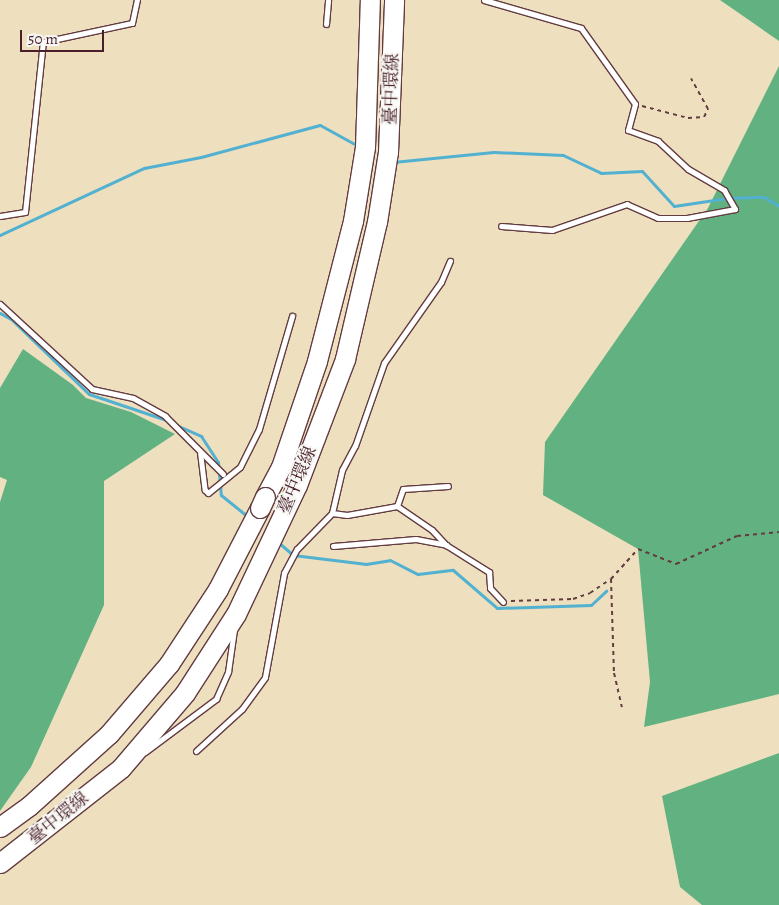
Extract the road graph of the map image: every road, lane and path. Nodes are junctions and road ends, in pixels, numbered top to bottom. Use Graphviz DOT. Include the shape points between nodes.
graph roads {
  1 [pos="137,0"];
  2 [pos="328,0"];
  3 [pos="370,0"];
  4 [pos="394,0"];
  5 [pos="484,0"];
  6 [pos="326,24"];
  7 [pos="691,78"];
  8 [pos="635,104"];
  9 [pos="0,216"];
  10 [pos="501,226"];
  11 [pos="450,261"];
  12 [pos="0,304"];
  13 [pos="292,316"];
  14 [pos="200,452"];
  15 [pos="223,474"];
  16 [pos="448,486"];
  17 [pos="397,506"];
  18 [pos="332,513"];
  19 [pos="779,532"];
  20 [pos="446,545"];
  21 [pos="333,546"];
  22 [pos="610,579"];
  23 [pos="503,602"];
  24 [pos="236,614"];
  25 [pos="622,707"];
  26 [pos="196,751"];
  27 [pos="121,768"];
  28 [pos="0,827"];
  29 [pos="0,863"];
  1 -- 9 [label="lane" via="132,23 43,42 25,212"];
  2 -- 6 [label="lane"];
  3 -- 28 [label="highway, 臺中環線" via="365,151 353,221 317,361 281,467 218,589 168,664 108,734 29,806"];
  4 -- 24 [label="highway, 臺中環線" via="386,161 377,222 345,359 276,530"];
  5 -- 8 [label="lane" via="581,28"];
  7 -- 8 [label="path" via="708,109 704,117 688,118"];
  8 -- 10 [label="lane" via="628,130 658,140 688,168 726,193 735,209 687,218 658,218 627,204 552,230"];
  11 -- 18 [label="lane" via="441,282 384,362 355,446 342,470"];
  12 -- 14 [label="lane" via="92,389 133,398 164,416"];
  13 -- 14 [label="lane" via="259,429 240,467 208,493"];
  14 -- 15 [label="lane"];
  16 -- 17 [label="lane" via="403,489"];
  17 -- 18 [label="lane" via="347,515"];
  17 -- 20 [label="lane" via="432,530"];
  18 -- 26 [label="lane" via="297,549 284,573 265,677 242,709"];
  19 -- 22 [label="path" via="737,536 676,564 638,549"];
  20 -- 21 [label="lane" via="416,538"];
  20 -- 23 [label="lane" via="488,572 490,588"];
  22 -- 23 [label="path" via="590,593 573,599"];
  22 -- 25 [label="path" via="614,673"];
  24 -- 27 [label="highway, 臺中環線" via="185,693"];
  24 -- 27 [label="lane" via="228,672 216,699 185,725"];
  27 -- 29 [label="highway, 臺中環線"];
}
